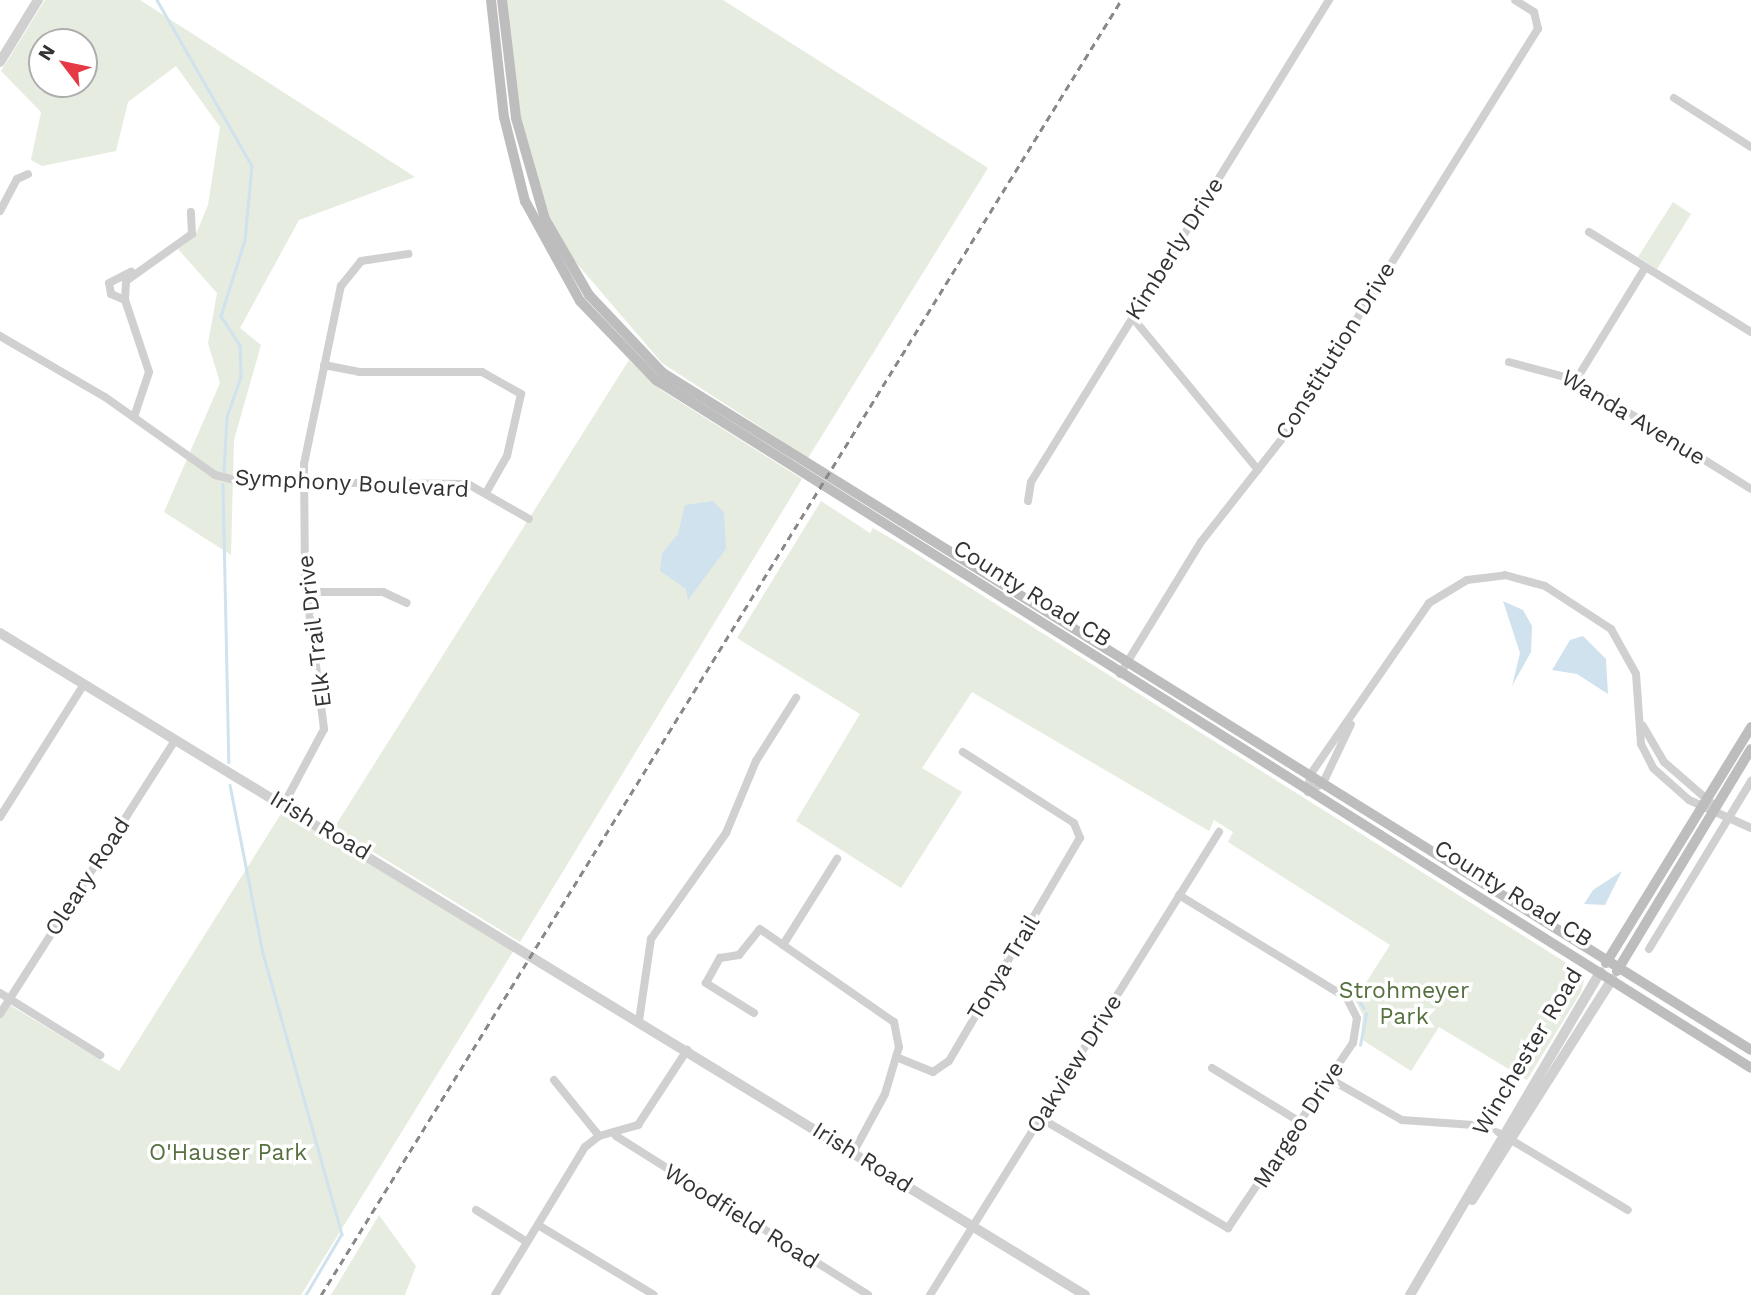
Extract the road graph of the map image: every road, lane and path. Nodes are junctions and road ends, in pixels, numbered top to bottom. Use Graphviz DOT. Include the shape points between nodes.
graph roads {
  1 [pos="38,0"];
  2 [pos="491,0"];
  3 [pos="502,0"];
  4 [pos="1329,0"];
  5 [pos="1515,0"];
  6 [pos="0,62"];
  7 [pos="1674,98"];
  8 [pos="1751,147"];
  9 [pos="28,174"];
  10 [pos="0,211"];
  11 [pos="191,212"];
  12 [pos="1589,232"];
  13 [pos="408,254"];
  14 [pos="1645,268"];
  15 [pos="131,272"];
  16 [pos="125,299"];
  17 [pos="1132,317"];
  18 [pos="1751,332"];
  19 [pos="0,336"];
  20 [pos="1509,362"];
  21 [pos="324,365"];
  22 [pos="1576,380"];
  23 [pos="134,417"];
  24 [pos="803,469"];
  25 [pos="1258,470"];
  26 [pos="304,483"];
  27 [pos="1751,489"];
  28 [pos="486,493"];
  29 [pos="843,494"];
  30 [pos="1028,501"];
  31 [pos="528,519"];
  32 [pos="306,592"];
  33 [pos="407,603"];
  34 [pos="0,632"];
  35 [pos="1127,662"];
  36 [pos="1120,674"];
  37 [pos="84,684"];
  38 [pos="796,698"];
  39 [pos="1350,724"];
  40 [pos="1643,726"];
  41 [pos="1751,727"];
  42 [pos="176,739"];
  43 [pos="1751,749"];
  44 [pos="963,752"];
  45 [pos="1310,775"];
  46 [pos="1751,782"];
  47 [pos="1323,783"];
  48 [pos="1308,792"];
  49 [pos="1708,794"];
  50 [pos="284,804"];
  51 [pos="1701,806"];
  52 [pos="1717,807"];
  53 [pos="1730,815"];
  54 [pos="0,817"];
  55 [pos="1751,828"];
  56 [pos="1219,832"];
  57 [pos="837,859"];
  58 [pos="1179,895"];
  59 [pos="783,945"];
  60 [pos="1648,949"];
  61 [pos="1608,959"];
  62 [pos="1620,967"];
  63 [pos="1600,972"];
  64 [pos="1612,979"];
  65 [pos="0,993"];
  66 [pos="10,999"];
  67 [pos="754,1013"];
  68 [pos="0,1014"];
  69 [pos="639,1021"];
  70 [pos="687,1050"];
  71 [pos="1751,1050"];
  72 [pos="100,1055"];
  73 [pos="896,1057"];
  74 [pos="1212,1068"];
  75 [pos="1751,1068"];
  76 [pos="1330,1079"];
  77 [pos="554,1080"];
  78 [pos="1042,1119"];
  79 [pos="1300,1122"];
  80 [pos="1501,1133"];
  81 [pos="599,1136"];
  82 [pos="616,1136"];
  83 [pos="1514,1141"];
  84 [pos="853,1153"];
  85 [pos="476,1210"];
  86 [pos="1628,1210"];
  87 [pos="1455,1222"];
  88 [pos="538,1225"];
  89 [pos="974,1227"];
  90 [pos="527,1242"];
  91 [pos="495,1295"];
  92 [pos="654,1295"];
  93 [pos="868,1295"];
  94 [pos="930,1295"];
  95 [pos="1085,1295"];
  96 [pos="1410,1295"];
  1 -- 6 [label="street"];
  2 -- 24 [label="main road, County Road CB" via="513,157 526,201 563,276 603,330 656,380"];
  3 -- 24 [label="main road, County Road CB" via="521,145 545,219 574,272 610,320 663,373"];
  4 -- 17 [label="street, Kimberly Drive"];
  5 -- 25 [label="street, Constitution Drive" via="1538,20"];
  7 -- 8 [label="street"];
  9 -- 10 [label="street" via="17,179"];
  11 -- 15 [label="street" via="196,223 191,234"];
  12 -- 14 [label="street"];
  13 -- 21 [label="street, Elk Trail Drive" via="369,259 346,273"];
  14 -- 18 [label="street"];
  14 -- 22 [label="street"];
  15 -- 16 [label="street"];
  15 -- 16 [label="street" via="110,283 111,294"];
  16 -- 23 [label="street" via="149,372"];
  17 -- 25 [label="street"];
  17 -- 30 [label="street, Kimberly Drive" via="1031,482"];
  19 -- 23 [label="street, Symphony Boulevard"];
  20 -- 22 [label="street, Wanda Avenue"];
  21 -- 26 [label="street, Elk Trail Drive"];
  21 -- 28 [label="street" via="359,372 482,372 523,398 507,456"];
  22 -- 27 [label="street, Wanda Avenue"];
  23 -- 26 [label="street, Symphony Boulevard" via="215,475"];
  24 -- 29 [label="main road, County Road CB"];
  25 -- 35 [label="street, Constitution Drive" via="1201,542"];
  26 -- 28 [label="street, Symphony Boulevard" via="463,484"];
  26 -- 32 [label="street, Elk Trail Drive"];
  28 -- 31 [label="street, Symphony Boulevard"];
  29 -- 35 [label="main road, County Road CB"];
  29 -- 36 [label="main road, County Road CB"];
  32 -- 33 [label="street" via="383,592"];
  32 -- 50 [label="street, Elk Trail Drive" via="324,729"];
  34 -- 37 [label="street, Irish Road"];
  35 -- 36 [label="street, Constitution Drive"];
  35 -- 45 [label="main road, County Road CB"];
  36 -- 48 [label="main road, County Road CB"];
  37 -- 42 [label="street, Irish Road"];
  37 -- 54 [label="street"];
  38 -- 69 [label="street" via="756,761 726,833 651,939"];
  39 -- 40 [label="street" via="1429,603 1467,580 1505,575 1545,586 1611,629 1632,662"];
  39 -- 45 [label="street"];
  39 -- 47 [label="street"];
  40 -- 49 [label="street" via="1671,769"];
  40 -- 51 [label="street" via="1641,744 1653,768"];
  41 -- 49 [label="main road, Winchester Road"];
  42 -- 50 [label="street, Irish Road"];
  42 -- 66 [label="street, Oleary Road"];
  43 -- 52 [label="main road, Winchester Road"];
  44 -- 73 [label="street, Tonya Trail" via="1074,823 1078,843 948,1061 933,1072"];
  45 -- 47 [label="main road, County Road CB"];
  45 -- 48 [label="street"];
  46 -- 53 [label="street"];
  47 -- 48 [label="street"];
  47 -- 61 [label="main road, County Road CB"];
  48 -- 63 [label="main road, County Road CB"];
  49 -- 51 [label="main road, Winchester Road"];
  49 -- 52 [label="street"];
  50 -- 69 [label="street, Irish Road"];
  51 -- 52 [label="street"];
  51 -- 61 [label="main road, Winchester Road"];
  52 -- 53 [label="street"];
  52 -- 62 [label="main road, Winchester Road"];
  53 -- 55 [label="street"];
  53 -- 60 [label="street"];
  56 -- 58 [label="street, Oakview Drive"];
  57 -- 59 [label="street"];
  58 -- 76 [label="street, Margeo Drive" via="1347,998 1357,1030"];
  58 -- 78 [label="street, Oakview Drive"];
  59 -- 67 [label="street" via="757,929 739,955 720,958 706,983"];
  59 -- 73 [label="street" via="894,1022"];
  61 -- 62 [label="main road, County Road CB"];
  61 -- 63 [label="main road, Winchester Road"];
  62 -- 64 [label="main road, Winchester Road"];
  62 -- 71 [label="main road, County Road CB"];
  63 -- 64 [label="main road, County Road CB"];
  63 -- 80 [label="street, Winchester Road"];
  64 -- 75 [label="main road, County Road CB"];
  64 -- 83 [label="street, Winchester Road"];
  65 -- 66 [label="street"];
  66 -- 68 [label="street, Oleary Road"];
  66 -- 72 [label="street"];
  69 -- 70 [label="street, Irish Road"];
  70 -- 82 [label="street" via="645,1118"];
  70 -- 84 [label="street, Irish Road"];
  73 -- 84 [label="street" via="881,1104"];
  74 -- 79 [label="street"];
  76 -- 79 [label="street, Margeo Drive"];
  76 -- 80 [label="street" via="1395,1118 1475,1122"];
  77 -- 81 [label="street"];
  78 -- 79 [label="street, Margeo Drive" via="1222,1228 1235,1223"];
  78 -- 89 [label="street, Oakview Drive"];
  80 -- 83 [label="street"];
  80 -- 87 [label="street, Winchester Road"];
  81 -- 82 [label="street"];
  81 -- 88 [label="street" via="585,1147"];
  82 -- 93 [label="street, Woodfield Road"];
  83 -- 86 [label="street"];
  83 -- 87 [label="street, Winchester Road"];
  84 -- 89 [label="street, Irish Road"];
  85 -- 90 [label="street"];
  87 -- 96 [label="street, Winchester Road"];
  88 -- 90 [label="street"];
  88 -- 92 [label="street"];
  89 -- 94 [label="street, Oakview Drive"];
  89 -- 95 [label="street, Irish Road"];
  90 -- 91 [label="street"];
}
